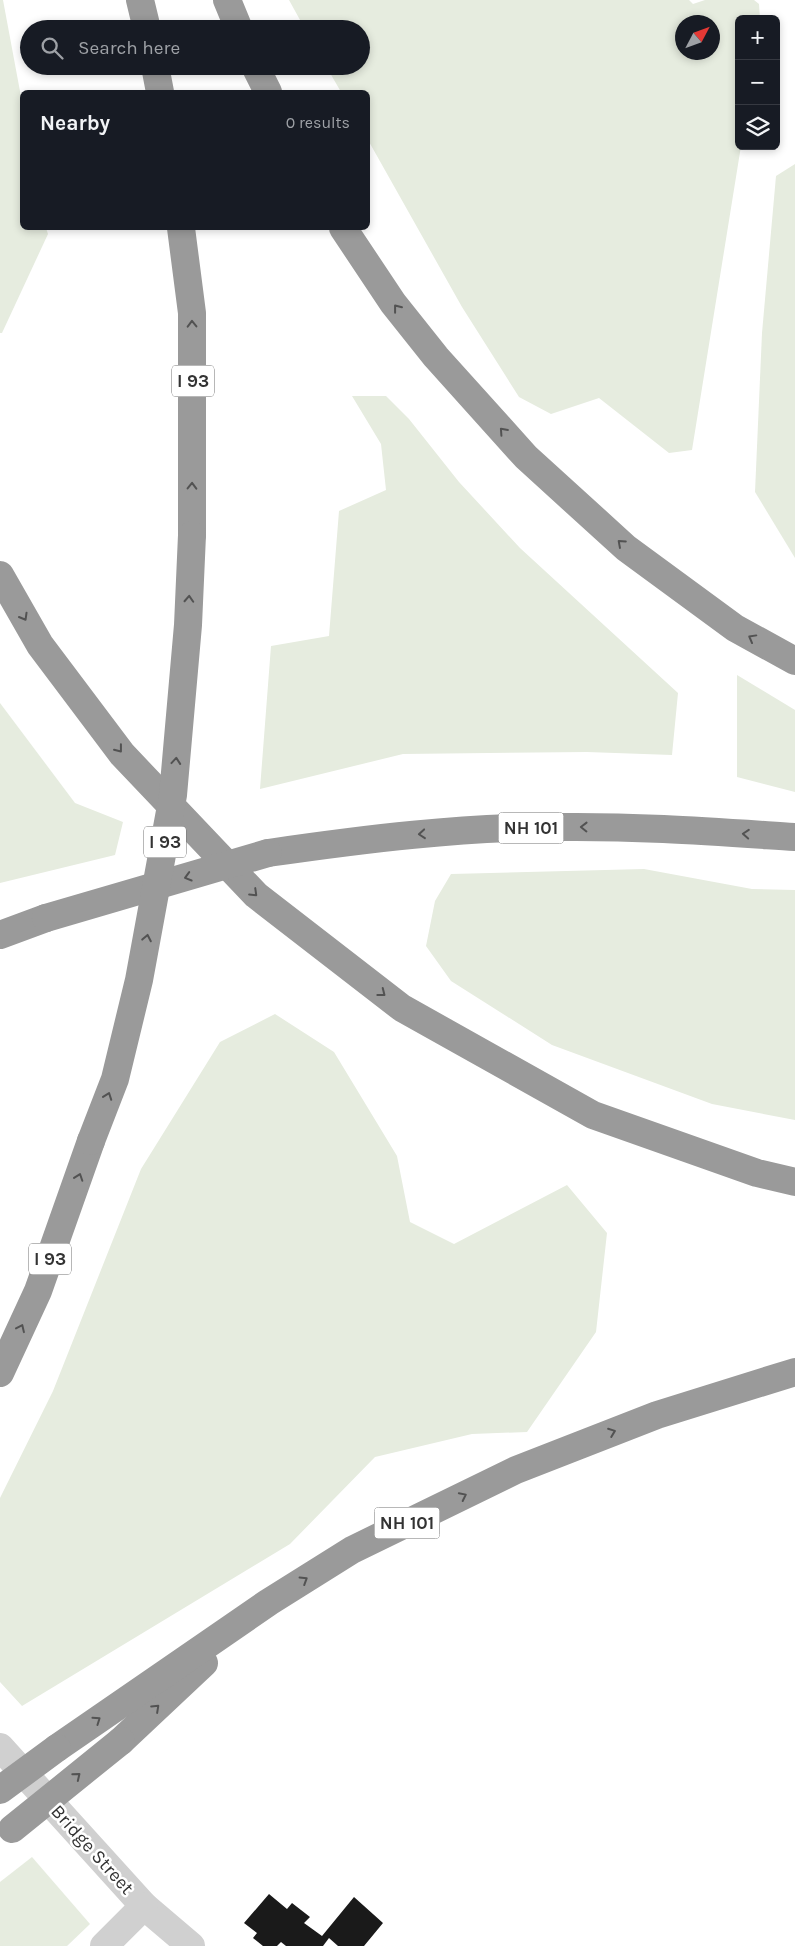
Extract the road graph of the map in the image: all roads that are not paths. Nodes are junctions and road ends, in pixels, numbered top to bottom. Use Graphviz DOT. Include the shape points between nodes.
graph roads {
  1 [pos="140,0"];
  2 [pos="227,0"];
  3 [pos="145,20"];
  4 [pos="235,20"];
  5 [pos="157,75"];
  6 [pos="260,75"];
  7 [pos="160,90"];
  8 [pos="267,90"];
  9 [pos="181,230"];
  10 [pos="344,230"];
  11 [pos="0,575"];
  12 [pos="795,661"];
  13 [pos="795,837"];
  14 [pos="0,935"];
  15 [pos="795,1182"];
  16 [pos="795,1372"];
  17 [pos="0,1373"];
  18 [pos="269,1602"];
  19 [pos="0,1747"];
  20 [pos="0,1790"];
  21 [pos="6,1834"];
  22 [pos="144,1906"];
  23 [pos="104,1946"];
  24 [pos="191,1946"];
  1 -- 3 [label="highway"];
  2 -- 4 [label="highway"];
  5 -- 7 [label="highway"];
  6 -- 8 [label="highway"];
  17 -- 9 [label="highway, I 93, one-way, bridge" via="38,1291 115,1079 139,980 174,795 192,535 192,313"];
  12 -- 10 [label="highway, one-way" via="735,628 626,548 526,457 436,357 393,303"];
  11 -- 15 [label="highway, one-way" via="40,645 122,754 256,895 402,1008 593,1115 757,1173"];
  13 -- 14 [label="highway, NH 101, one-way, bridge" via="559,827 440,832 358,840 268,853 46,918"];
  18 -- 16 [label="highway, NH 101, one-way" via="352,1550 516,1470 657,1415"];
  20 -- 18 [label="highway, NH 101, one-way, bridge"];
  21 -- 18 [label="highway, one-way, bridge" via="121,1741"];
  19 -- 22 [label="street, Bridge Street"];
  22 -- 23 [label="street"];
  22 -- 24 [label="street, Bridge Street"];
}
